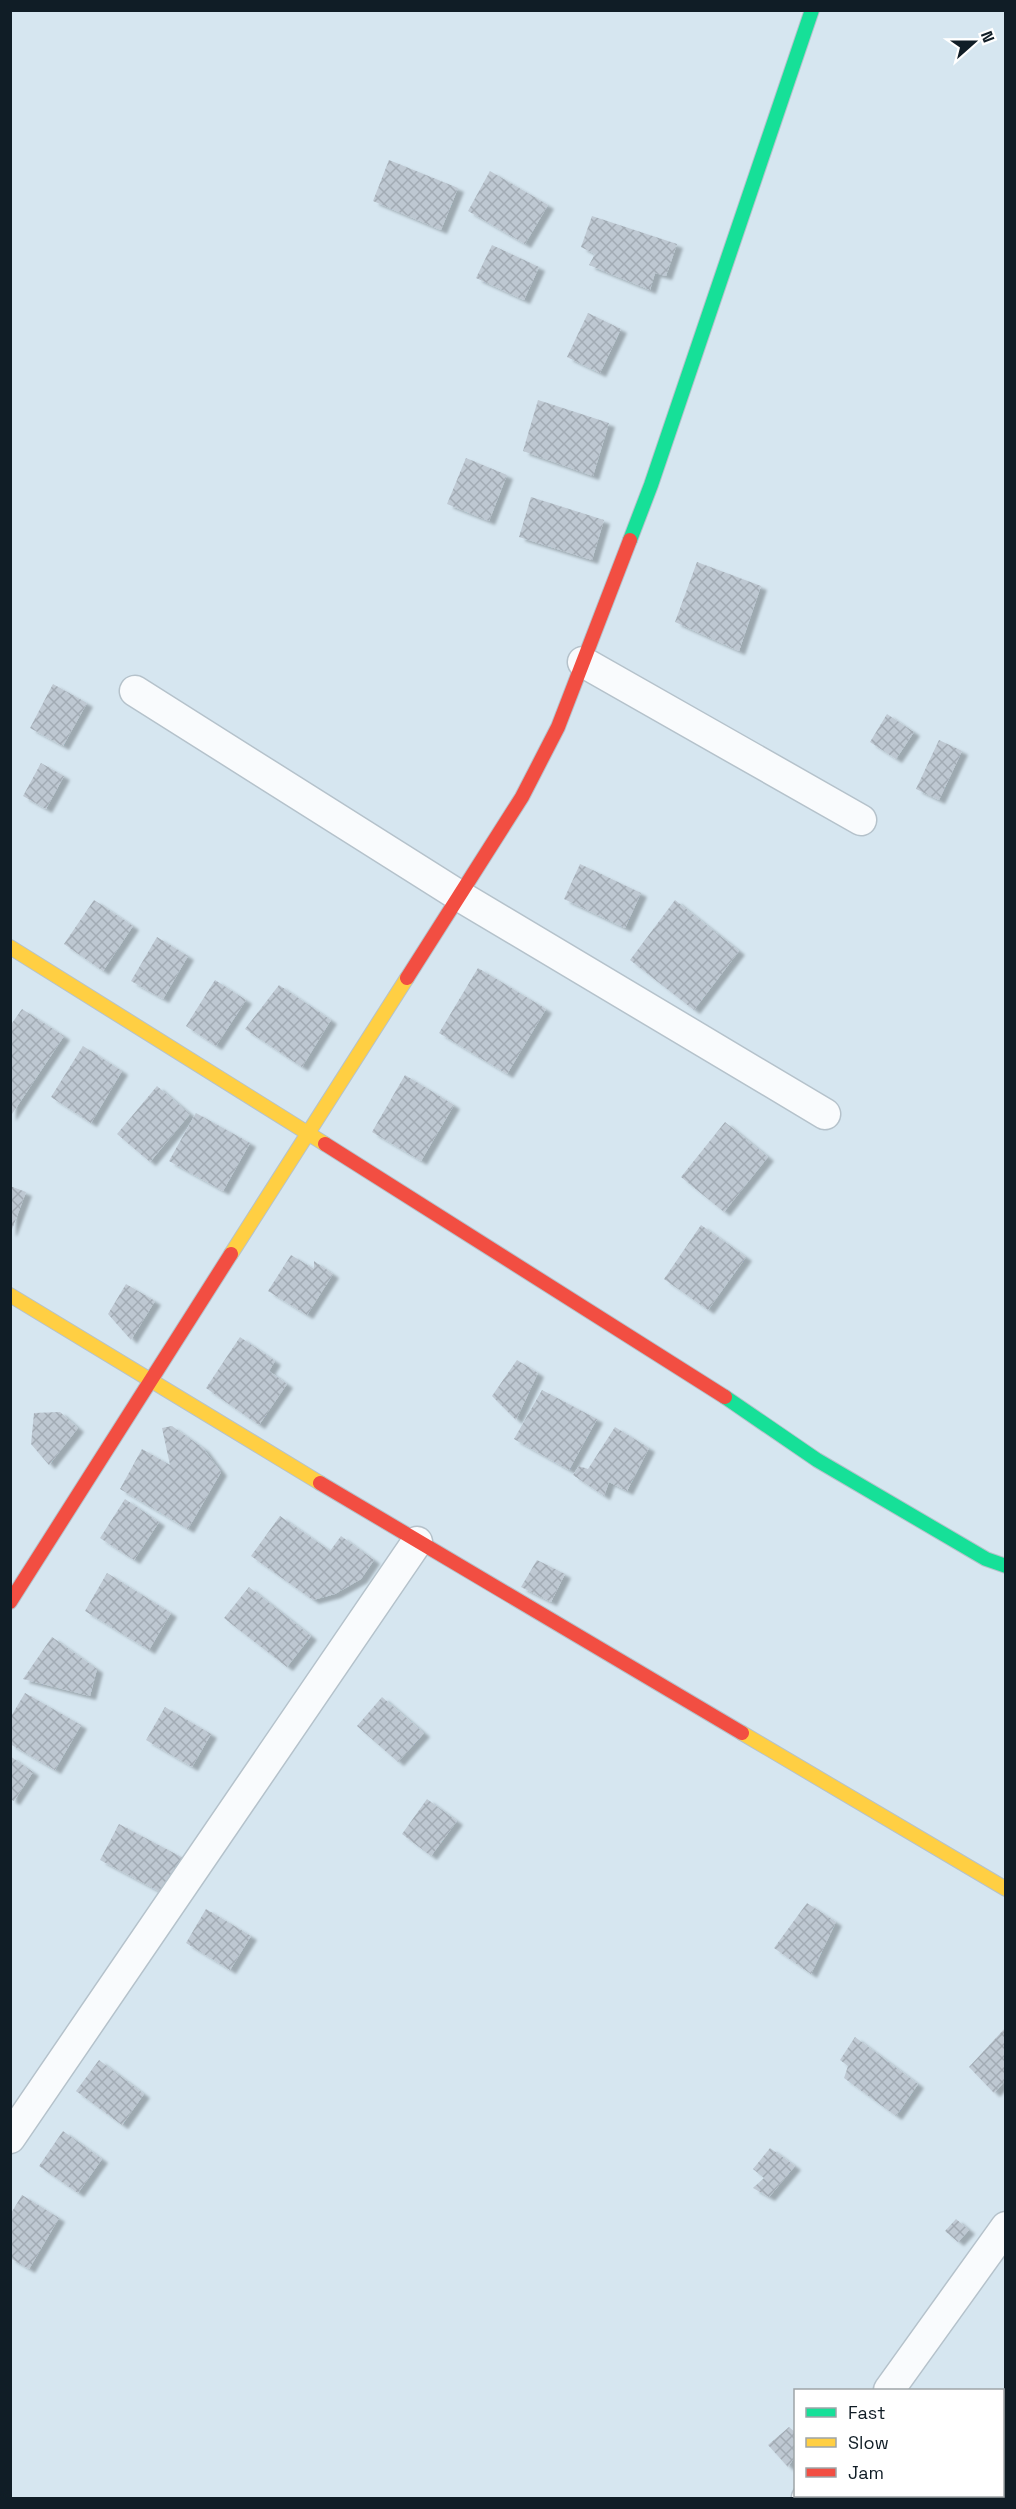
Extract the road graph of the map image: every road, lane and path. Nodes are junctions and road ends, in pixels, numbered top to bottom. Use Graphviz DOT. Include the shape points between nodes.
graph roads {
  1 [pos="812,10"];
  2 [pos="583,662"];
  3 [pos="135,691"];
  4 [pos="861,820"];
  5 [pos="458,895"];
  6 [pos="10,947"];
  7 [pos="825,1114"];
  8 [pos="309,1133"];
  9 [pos="10,1295"];
  10 [pos="151,1381"];
  11 [pos="417,1542"];
  12 [pos="1005,1566"];
  13 [pos="10,1602"];
  14 [pos="1005,1889"];
  15 [pos="10,2138"];
  16 [pos="1005,2227"];
  17 [pos="890,2389"];
  1 -- 2 [label="street" via="651,485"];
  2 -- 4 [label="street"];
  2 -- 5 [label="street" via="558,727 522,798"];
  3 -- 5 [label="street"];
  5 -- 7 [label="street"];
  5 -- 8 [label="street"];
  6 -- 8 [label="street"];
  8 -- 10 [label="street"];
  8 -- 12 [label="street" via="673,1362 817,1460 986,1559"];
  9 -- 10 [label="street"];
  10 -- 11 [label="street"];
  10 -- 13 [label="street"];
  11 -- 14 [label="street"];
  11 -- 15 [label="street"];
  16 -- 17 [label="street"];
}
